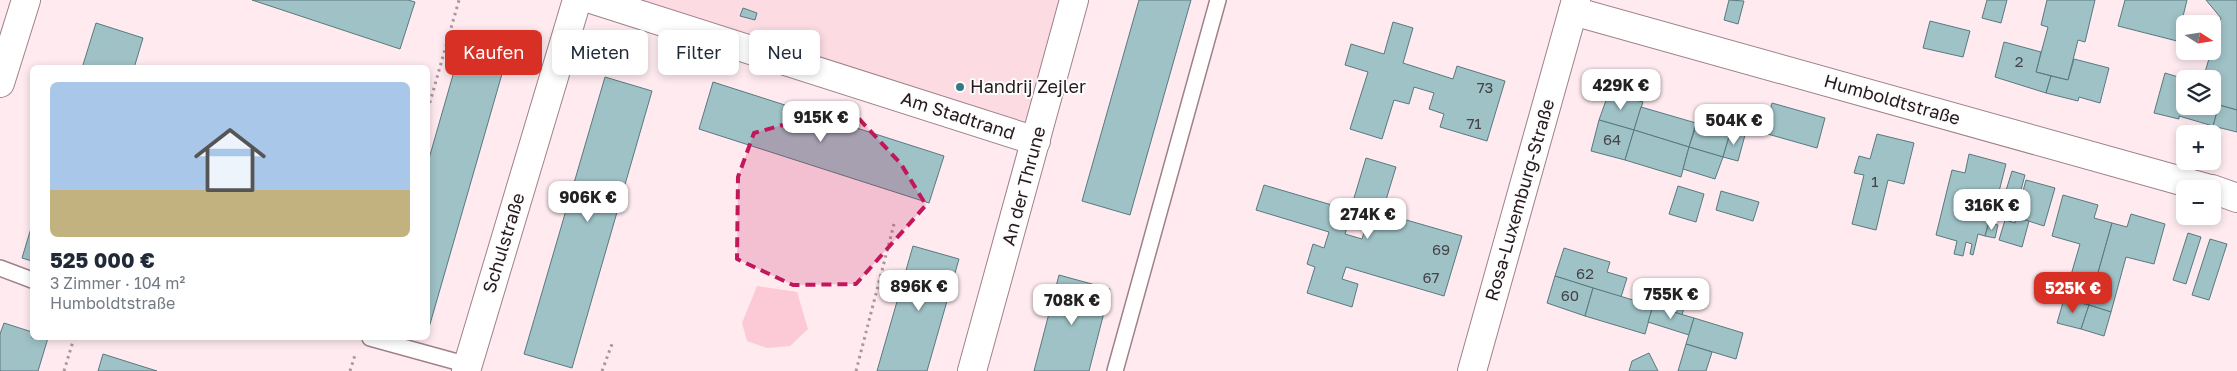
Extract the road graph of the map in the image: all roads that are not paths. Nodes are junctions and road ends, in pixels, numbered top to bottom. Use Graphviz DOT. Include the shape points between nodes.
graph roads {
  1 [pos="26,0"];
  2 [pos="577,0"];
  3 [pos="594,0"];
  4 [pos="1074,0"];
  5 [pos="1218,0"];
  6 [pos="1575,5"];
  7 [pos="0,83"];
  8 [pos="1036,141"];
  9 [pos="2180,180"];
  10 [pos="2221,192"];
  11 [pos="2237,198"];
  12 [pos="0,268"];
  13 [pos="30,279"];
  14 [pos="376,340"];
  15 [pos="467,368"];
  16 [pos="972,371"];
  17 [pos="1115,371"];
  18 [pos="1472,371"];
  1 -- 7 [label="street"];
  2 -- 15 [label="street, Schulstraße"];
  3 -- 8 [label="street, Am Stadtrand"];
  4 -- 8 [label="street, An der Thrune"];
  5 -- 17 [label="lane"];
  6 -- 9 [label="street, Humboldtstraße"];
  6 -- 18 [label="street, Rosa-Luxemburg-Straße"];
  8 -- 16 [label="street, An der Thrune"];
  10 -- 11 [label="street, Humboldtstraße"];
  12 -- 13 [label="lane"];
  14 -- 15 [label="lane"];
}
